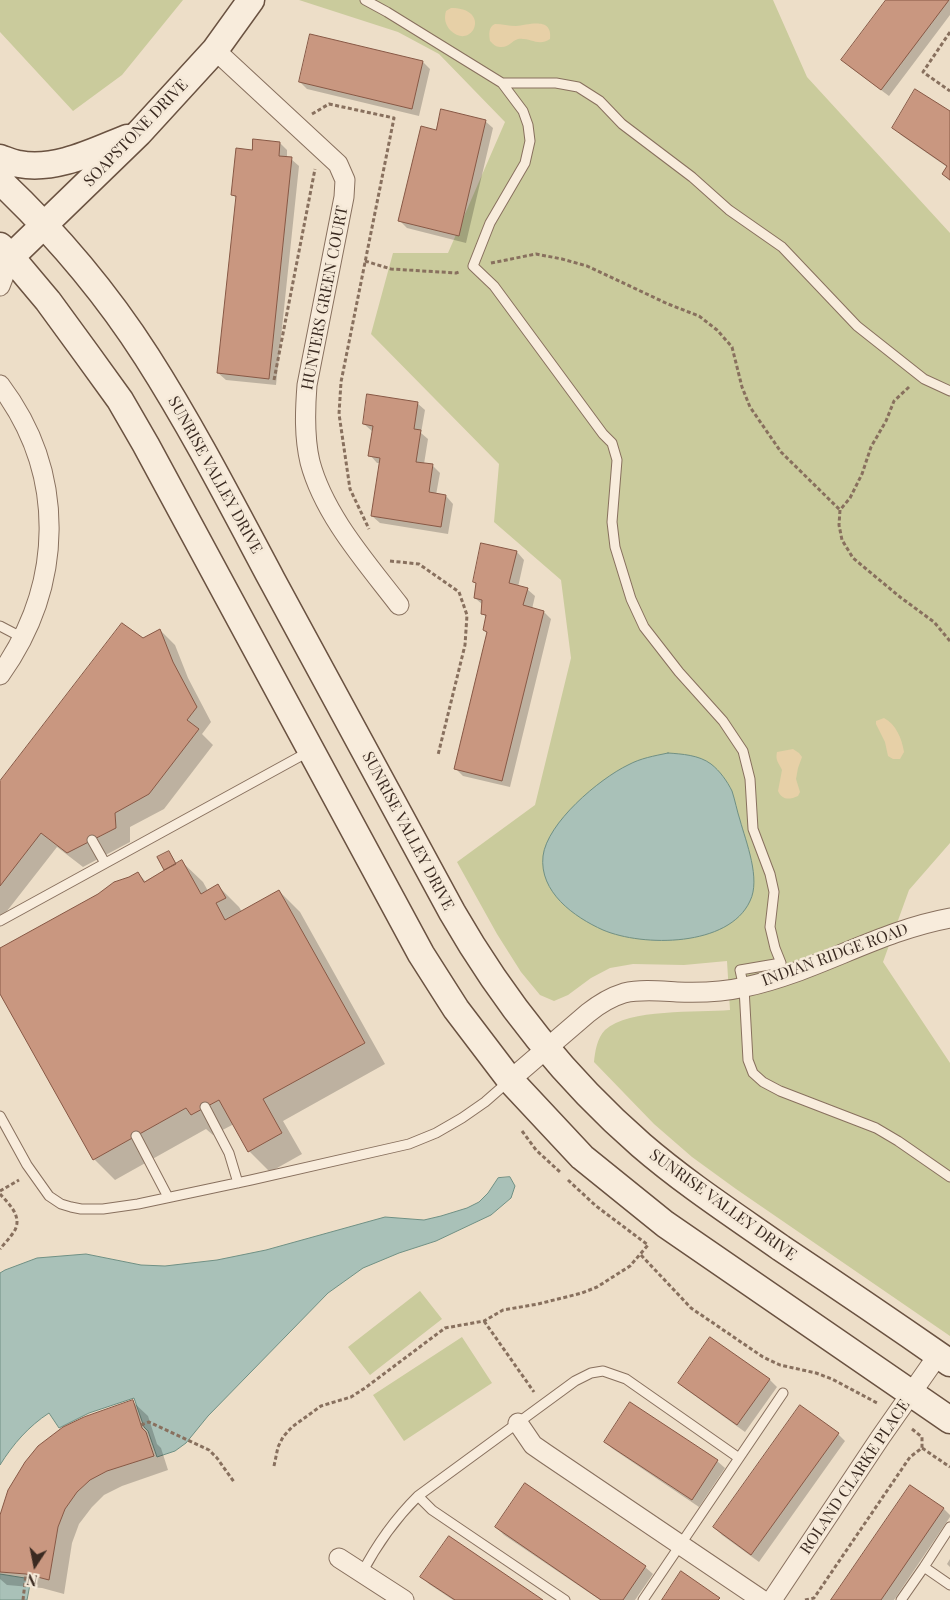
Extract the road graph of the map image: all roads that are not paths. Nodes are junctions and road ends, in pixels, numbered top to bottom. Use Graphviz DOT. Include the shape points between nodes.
graph roads {
  1 [pos="251,0"];
  2 [pos="365,0"];
  3 [pos="215,50"];
  4 [pos="502,83"];
  5 [pos="139,133"];
  6 [pos="0,158"];
  7 [pos="0,181"];
  8 [pos="44,224"];
  9 [pos="4,254"];
  10 [pos="0,286"];
  11 [pos="0,385"];
  12 [pos="950,391"];
  13 [pos="399,605"];
  14 [pos="0,626"];
  15 [pos="23,638"];
  16 [pos="0,675"];
  17 [pos="312,750"];
  18 [pos="92,840"];
  19 [pos="105,863"];
  20 [pos="950,918"];
  21 [pos="0,920"];
  22 [pos="742,979"];
  23 [pos="546,1048"];
  24 [pos="510,1080"];
  25 [pos="205,1107"];
  26 [pos="0,1116"];
  27 [pos="136,1136"];
  28 [pos="950,1178"];
  29 [pos="238,1183"];
  30 [pos="168,1197"];
  31 [pos="944,1359"];
  32 [pos="783,1393"];
  33 [pos="910,1394"];
  34 [pos="950,1420"];
  35 [pos="518,1423"];
  36 [pos="740,1458"];
  37 [pos="418,1496"];
  38 [pos="950,1527"];
  39 [pos="681,1545"];
  40 [pos="339,1558"];
  41 [pos="924,1567"];
  42 [pos="362,1572"];
  43 [pos="950,1585"];
  44 [pos="404,1600"];
  45 [pos="565,1600"];
  46 [pos="644,1600"];
  47 [pos="762,1600"];
  48 [pos="772,1600"];
  49 [pos="901,1600"];
  1 -- 3 [label="main road, SOAPSTONE DRIVE"];
  2 -- 4 [label="lane"];
  3 -- 5 [label="main road, SOAPSTONE DRIVE"];
  3 -- 13 [label="street, HUNTERS GREEN COURT" via="338,164 345,180 307,385 306,438 310,462 321,492 355,547"];
  4 -- 12 [label="lane" via="556,83 578,87 600,101 622,124 692,177 729,210 782,247 857,326 924,380"];
  4 -- 22 [label="lane" via="523,111 530,141 525,163 490,223 473,266 494,286 612,443 617,460 612,522 615,548 631,599 644,626 743,751 750,779 753,829 774,892 770,927 781,963"];
  5 -- 6 [label="main road" via="89,153 44,165 19,164"];
  5 -- 8 [label="main road, SOAPSTONE DRIVE"];
  7 -- 8 [label="main road, SUNRISE VALLEY DRIVE"];
  8 -- 9 [label="main road, SOAPSTONE DRIVE"];
  8 -- 23 [label="main road, SUNRISE VALLEY DRIVE" via="120,317 170,394 456,920 502,993"];
  9 -- 10 [label="street"];
  9 -- 17 [label="main road" via="48,301 120,400"];
  11 -- 15 [label="street" via="34,444 46,482 49,510 42,585"];
  14 -- 15 [label="lane"];
  15 -- 16 [label="street"];
  17 -- 19 [label="lane"];
  17 -- 24 [label="main road" via="421,954 456,1009"];
  18 -- 19 [label="lane"];
  19 -- 21 [label="lane"];
  20 -- 22 [label="street, INDIAN RIDGE ROAD" via="884,936 788,975"];
  22 -- 23 [label="street, INDIAN RIDGE ROAD" via="713,992 639,991 617,996 598,1005"];
  22 -- 28 [label="lane" via="748,1060 753,1073 763,1082 788,1094 876,1128"];
  23 -- 24 [label="street, INDIAN RIDGE ROAD"];
  23 -- 31 [label="main road, SUNRISE VALLEY DRIVE" via="607,1114 687,1182"];
  24 -- 29 [label="lane" via="462,1118 424,1138 390,1149"];
  24 -- 33 [label="main road" via="582,1156 665,1224"];
  25 -- 29 [label="lane" via="229,1152"];
  26 -- 30 [label="lane" via="32,1173 61,1204 81,1209 103,1209"];
  27 -- 30 [label="lane"];
  29 -- 30 [label="lane"];
  31 -- 33 [label="street, ROLAND CLARKE PLACE"];
  32 -- 36 [label="lane"];
  33 -- 34 [label="main road"];
  33 -- 48 [label="street, ROLAND CLARKE PLACE"];
  35 -- 36 [label="lane" via="575,1381 603,1371 641,1388"];
  35 -- 37 [label="lane"];
  35 -- 39 [label="street" via="533,1445"];
  36 -- 39 [label="lane"];
  37 -- 42 [label="lane" via="387,1532"];
  37 -- 45 [label="lane" via="432,1510"];
  38 -- 41 [label="lane"];
  39 -- 46 [label="lane"];
  39 -- 47 [label="street"];
  40 -- 42 [label="street"];
  41 -- 43 [label="lane"];
  41 -- 49 [label="lane"];
  42 -- 44 [label="street"];
}
